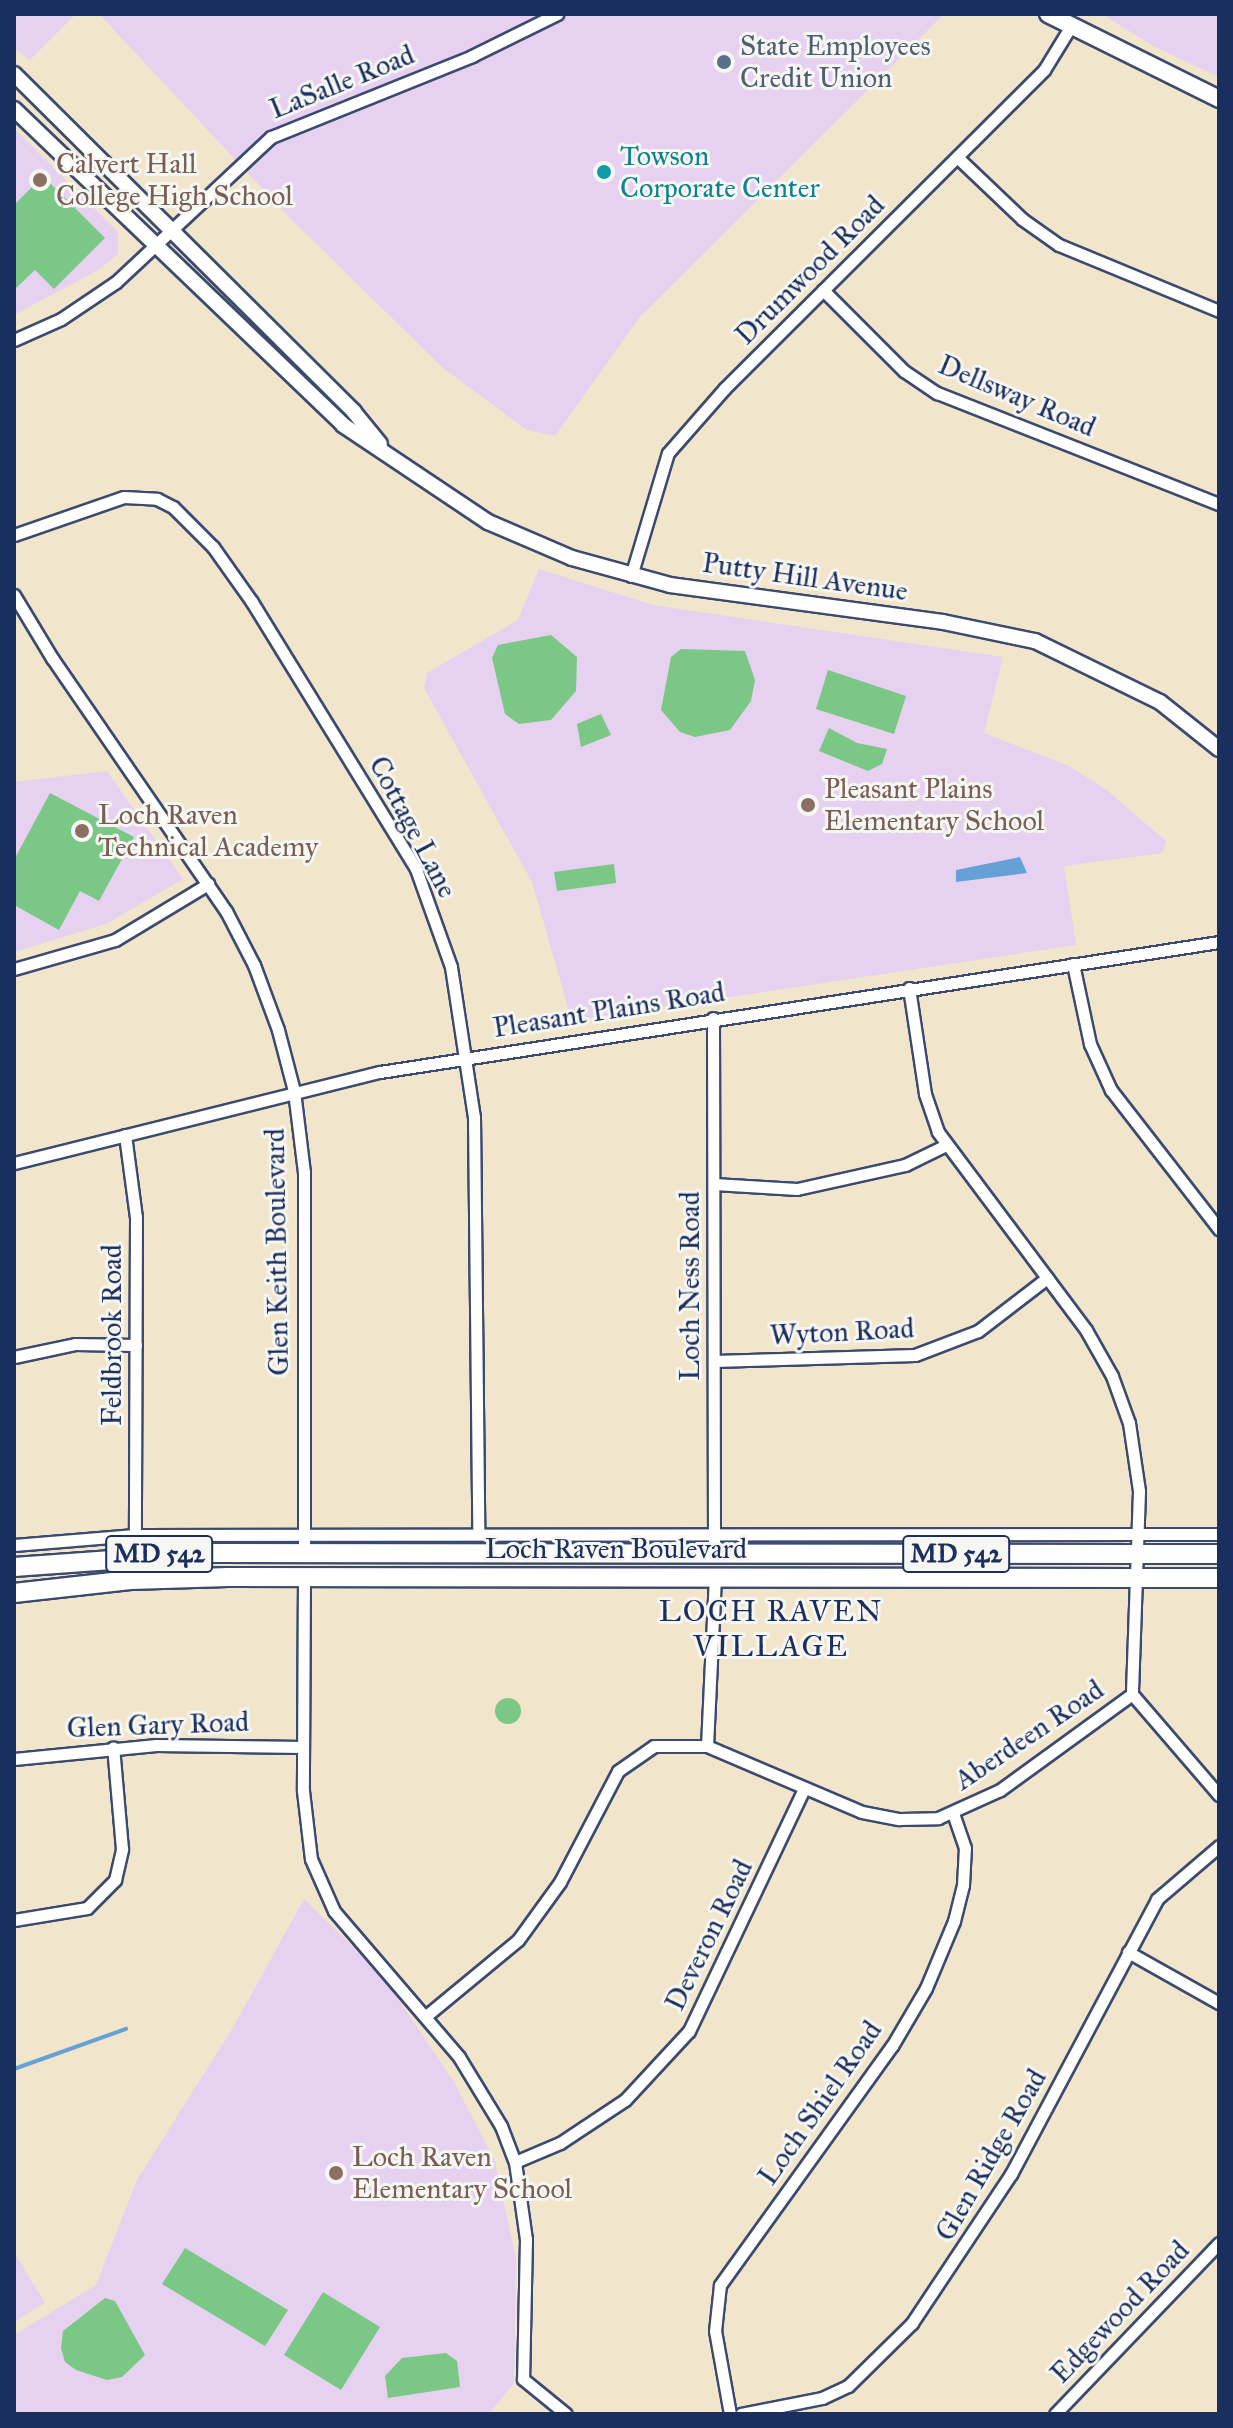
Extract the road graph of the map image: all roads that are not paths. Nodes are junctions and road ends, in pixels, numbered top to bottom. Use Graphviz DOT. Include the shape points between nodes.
graph roads {
  1 [pos="557,14"];
  2 [pos="1048,14"];
  3 [pos="1071,26"];
  4 [pos="14,74"];
  5 [pos="1219,99"];
  6 [pos="14,109"];
  7 [pos="957,157"];
  8 [pos="170,232"];
  9 [pos="155,247"];
  10 [pos="823,290"];
  11 [pos="1219,311"];
  12 [pos="14,340"];
  13 [pos="386,450"];
  14 [pos="1219,504"];
  15 [pos="14,535"];
  16 [pos="631,576"];
  17 [pos="14,595"];
  18 [pos="1219,749"];
  19 [pos="208,884"];
  20 [pos="1219,942"];
  21 [pos="1073,964"];
  22 [pos="14,969"];
  23 [pos="909,988"];
  24 [pos="713,1018"];
  25 [pos="466,1057"];
  26 [pos="294,1091"];
  27 [pos="125,1135"];
  28 [pos="946,1145"];
  29 [pos="14,1163"];
  30 [pos="714,1184"];
  31 [pos="1219,1229"];
  32 [pos="1047,1278"];
  33 [pos="136,1345"];
  34 [pos="14,1357"];
  35 [pos="714,1361"];
  36 [pos="478,1533"];
  37 [pos="714,1533"];
  38 [pos="304,1534"];
  39 [pos="1139,1534"];
  40 [pos="1219,1534"];
  41 [pos="135,1535"];
  42 [pos="14,1545"];
  43 [pos="304,1553"];
  44 [pos="714,1554"];
  45 [pos="1138,1554"];
  46 [pos="1219,1554"];
  47 [pos="14,1567"];
  48 [pos="304,1577"];
  49 [pos="715,1577"];
  50 [pos="1137,1577"];
  51 [pos="1219,1578"];
  52 [pos="14,1593"];
  53 [pos="1132,1694"];
  54 [pos="707,1746"];
  55 [pos="113,1747"];
  56 [pos="303,1747"];
  57 [pos="14,1759"];
  58 [pos="804,1789"];
  59 [pos="1219,1795"];
  60 [pos="953,1814"];
  61 [pos="1219,1846"];
  62 [pos="14,1920"];
  63 [pos="1128,1952"];
  64 [pos="1219,2003"];
  65 [pos="426,2016"];
  66 [pos="515,2162"];
  67 [pos="1219,2243"];
  68 [pos="566,2414"];
  69 [pos="730,2414"];
  70 [pos="741,2414"];
  71 [pos="1055,2414"];
  1 -- 8 [label="street, LaSalle Road" via="472,56 271,137"];
  2 -- 3 [label="main road"];
  3 -- 5 [label="main road"];
  3 -- 7 [label="street, Drumwood Road" via="1044,70"];
  4 -- 8 [label="street, Putty Hill Avenue"];
  6 -- 9 [label="street, Putty Hill Avenue"];
  7 -- 10 [label="street, Drumwood Road"];
  7 -- 11 [label="street" via="1022,219 1059,245"];
  8 -- 9 [label="street, LaSalle Road"];
  8 -- 13 [label="street, Putty Hill Avenue" via="354,412"];
  9 -- 12 [label="street, LaSalle Road" via="90,300"];
  9 -- 13 [label="street, Putty Hill Avenue" via="343,425"];
  10 -- 14 [label="street, Dellsway Road" via="904,371 937,393"];
  10 -- 16 [label="street, Drumwood Road" via="668,453"];
  13 -- 16 [label="street, Putty Hill Avenue" via="488,522 557,553"];
  15 -- 25 [label="street, Cottage Lane" via="140,496 173,507 213,547 416,869 451,967"];
  16 -- 18 [label="street, Putty Hill Avenue" via="969,626 1035,641 1160,702"];
  17 -- 19 [label="street, Glen Keith Boulevard"];
  19 -- 22 [label="street" via="115,940"];
  19 -- 26 [label="street, Glen Keith Boulevard" via="263,985"];
  20 -- 21 [label="street, Pleasant Plains Road"];
  21 -- 23 [label="street, Pleasant Plains Road"];
  21 -- 31 [label="street" via="1099,1067"];
  23 -- 24 [label="street, Pleasant Plains Road"];
  23 -- 28 [label="street, Aberdeen Road" via="925,1094"];
  24 -- 25 [label="street, Pleasant Plains Road"];
  24 -- 30 [label="street, Loch Ness Road"];
  25 -- 26 [label="street, Pleasant Plains Road"];
  25 -- 36 [label="street, Cottage Lane" via="477,1162"];
  26 -- 27 [label="street, Pleasant Plains Road"];
  26 -- 38 [label="street, Glen Keith Boulevard" via="306,1217"];
  27 -- 29 [label="street, Pleasant Plains Road"];
  27 -- 33 [label="street, Feldbrook Road" via="136,1217"];
  28 -- 30 [label="street" via="905,1165 797,1189"];
  28 -- 32 [label="street, Aberdeen Road"];
  30 -- 35 [label="street, Loch Ness Road"];
  32 -- 35 [label="street, Wyton Road" via="978,1331 915,1355"];
  32 -- 39 [label="street, Aberdeen Road" via="1101,1353 1121,1399 1137,1469"];
  33 -- 34 [label="street" via="75,1344"];
  33 -- 41 [label="street, Feldbrook Road"];
  35 -- 37 [label="street, Loch Ness Road"];
  36 -- 37 [label="street, Loch Raven Boulevard"];
  36 -- 38 [label="street, Loch Raven Boulevard"];
  37 -- 39 [label="street, Loch Raven Boulevard"];
  37 -- 44 [label="street, Loch Ness Road"];
  38 -- 41 [label="street, Loch Raven Boulevard"];
  38 -- 43 [label="street, Glen Keith Boulevard"];
  39 -- 40 [label="street, Loch Raven Boulevard"];
  39 -- 45 [label="street, Aberdeen Road"];
  41 -- 42 [label="street, Loch Raven Boulevard"];
  43 -- 44 [label="main road, Loch Raven Boulevard / MD 542"];
  43 -- 47 [label="main road, Loch Raven Boulevard / MD 542" via="156,1554"];
  43 -- 48 [label="main road"];
  44 -- 45 [label="main road, Loch Raven Boulevard / MD 542"];
  44 -- 49 [label="main road"];
  45 -- 46 [label="main road, Loch Raven Boulevard / MD 542"];
  45 -- 50 [label="street, Aberdeen Road"];
  48 -- 49 [label="main road, Loch Raven Boulevard / MD 542"];
  48 -- 52 [label="main road, Loch Raven Boulevard / MD 542" via="130,1580"];
  48 -- 56 [label="street"];
  49 -- 50 [label="main road, Loch Raven Boulevard / MD 542"];
  49 -- 54 [label="street"];
  50 -- 51 [label="main road, Loch Raven Boulevard / MD 542"];
  50 -- 53 [label="street, Aberdeen Road"];
  53 -- 59 [label="street"];
  53 -- 60 [label="street, Aberdeen Road" via="1000,1790"];
  54 -- 58 [label="street, Aberdeen Road"];
  54 -- 65 [label="street, Aberdeen Road" via="671,1742 627,1762 609,1785 545,1908 507,1952"];
  55 -- 56 [label="street, Glen Gary Road"];
  55 -- 57 [label="street, Glen Gary Road"];
  55 -- 62 [label="street" via="122,1849 115,1880 87,1908"];
  56 -- 65 [label="street" via="304,1824 321,1887 354,1938"];
  58 -- 60 [label="street, Aberdeen Road" via="880,1817"];
  58 -- 66 [label="street, Deveron Road" via="689,2031 625,2100 560,2143"];
  60 -- 69 [label="street, Loch Shiel Road" via="965,1848 963,1885 926,1988 892,2046 720,2285 715,2331"];
  61 -- 63 [label="street, Glen Ridge Road" via="1157,1899"];
  63 -- 64 [label="street"];
  63 -- 70 [label="street, Glen Ridge Road" via="1004,2187 912,2323 848,2386 822,2398"];
  65 -- 66 [label="street" via="481,2086"];
  66 -- 68 [label="street" via="527,2273 523,2379"];
  67 -- 71 [label="street, Edgewood Road"];
}
